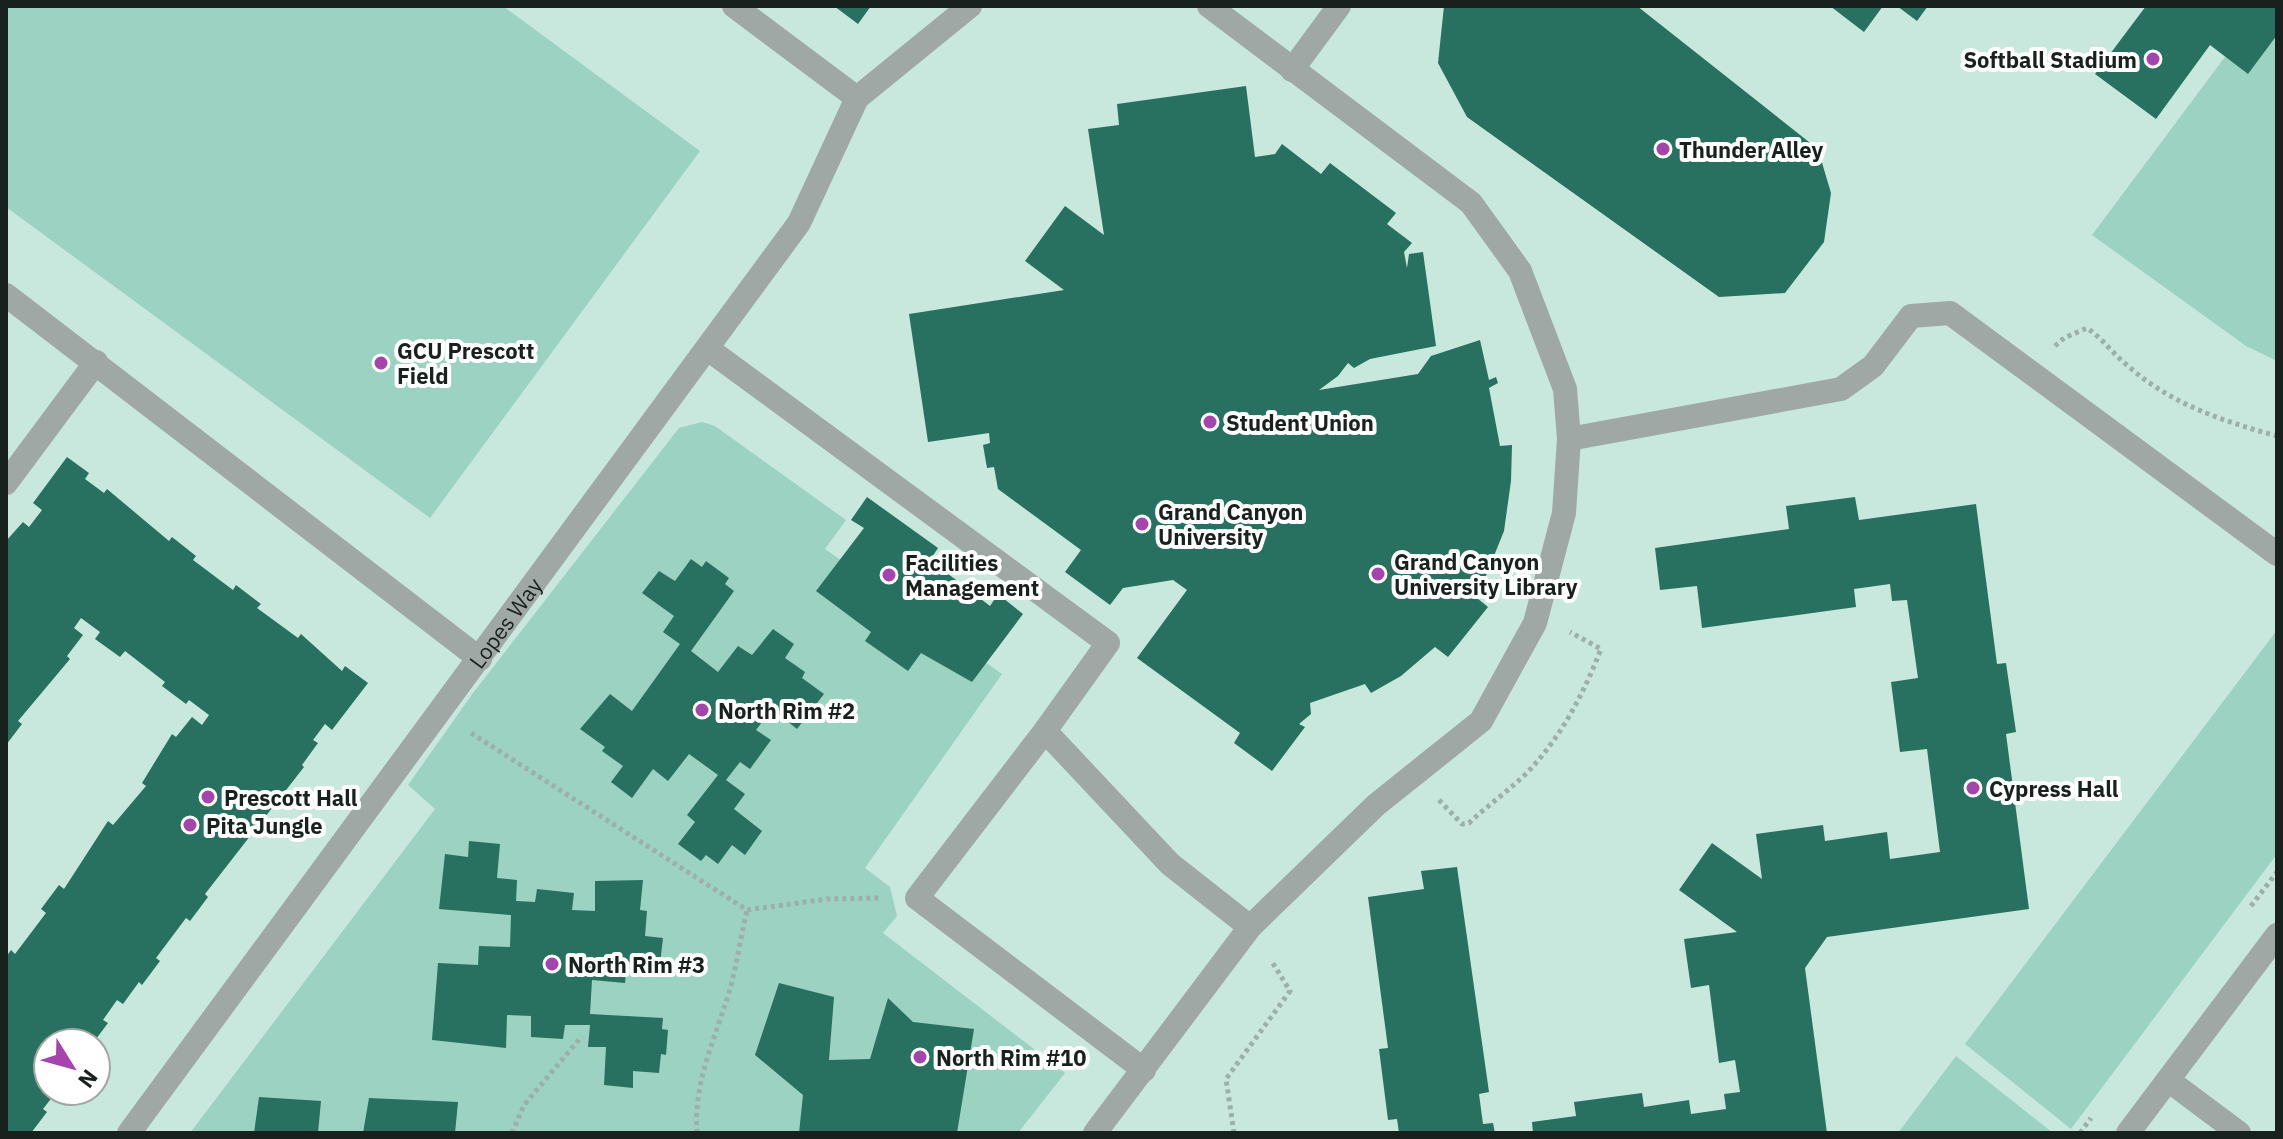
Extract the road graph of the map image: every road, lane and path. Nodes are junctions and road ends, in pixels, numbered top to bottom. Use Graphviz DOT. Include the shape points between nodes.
graph roads {
  1 [pos="734,6"];
  2 [pos="970,6"];
  3 [pos="1209,6"];
  4 [pos="1339,6"];
  5 [pos="1292,70"];
  6 [pos="857,98"];
  7 [pos="6,295"];
  8 [pos="708,349"];
  9 [pos="96,362"];
  10 [pos="2028,371"];
  11 [pos="2277,436"];
  12 [pos="1569,439"];
  13 [pos="6,483"];
  14 [pos="2277,554"];
  15 [pos="480,659"];
  16 [pos="440,713"];
  17 [pos="1045,731"];
  18 [pos="917,898"];
  19 [pos="747,910"];
  20 [pos="1250,927"];
  21 [pos="2277,935"];
  22 [pos="582,1036"];
  23 [pos="1144,1070"];
  24 [pos="2168,1080"];
  25 [pos="129,1133"];
  26 [pos="512,1133"];
  27 [pos="697,1133"];
  28 [pos="1095,1133"];
  29 [pos="2128,1133"];
  30 [pos="2239,1133"];
  1 -- 6 [label="street"];
  2 -- 6 [label="street"];
  3 -- 5 [label="street"];
  4 -- 5 [label="street"];
  5 -- 12 [label="street" via="1471,203 1520,271 1565,389"];
  6 -- 8 [label="street, Lopes Way" via="799,223"];
  7 -- 9 [label="street"];
  8 -- 15 [label="street, Lopes Way"];
  8 -- 17 [label="street" via="1108,643"];
  9 -- 13 [label="street"];
  9 -- 15 [label="street"];
  10 -- 11 [label="path" via="2064,338 2087,328 2170,398 2219,420"];
  10 -- 12 [label="street" via="1950,313 1911,316 1873,366 1841,389"];
  10 -- 14 [label="street"];
  12 -- 20 [label="street" via="1564,513 1535,623 1481,721 1376,805"];
  15 -- 16 [label="street, Lopes Way"];
  16 -- 19 [label="path"];
  16 -- 25 [label="street, Lopes Way"];
  17 -- 18 [label="street"];
  17 -- 20 [label="street" via="1170,864"];
  18 -- 19 [label="path" via="827,899"];
  18 -- 23 [label="street"];
  19 -- 27 [label="path" via="730,989 705,1062"];
  20 -- 23 [label="street"];
  21 -- 24 [label="street"];
  22 -- 26 [label="path" via="524,1105"];
  23 -- 28 [label="street"];
  24 -- 29 [label="street"];
  24 -- 30 [label="street"];
}
